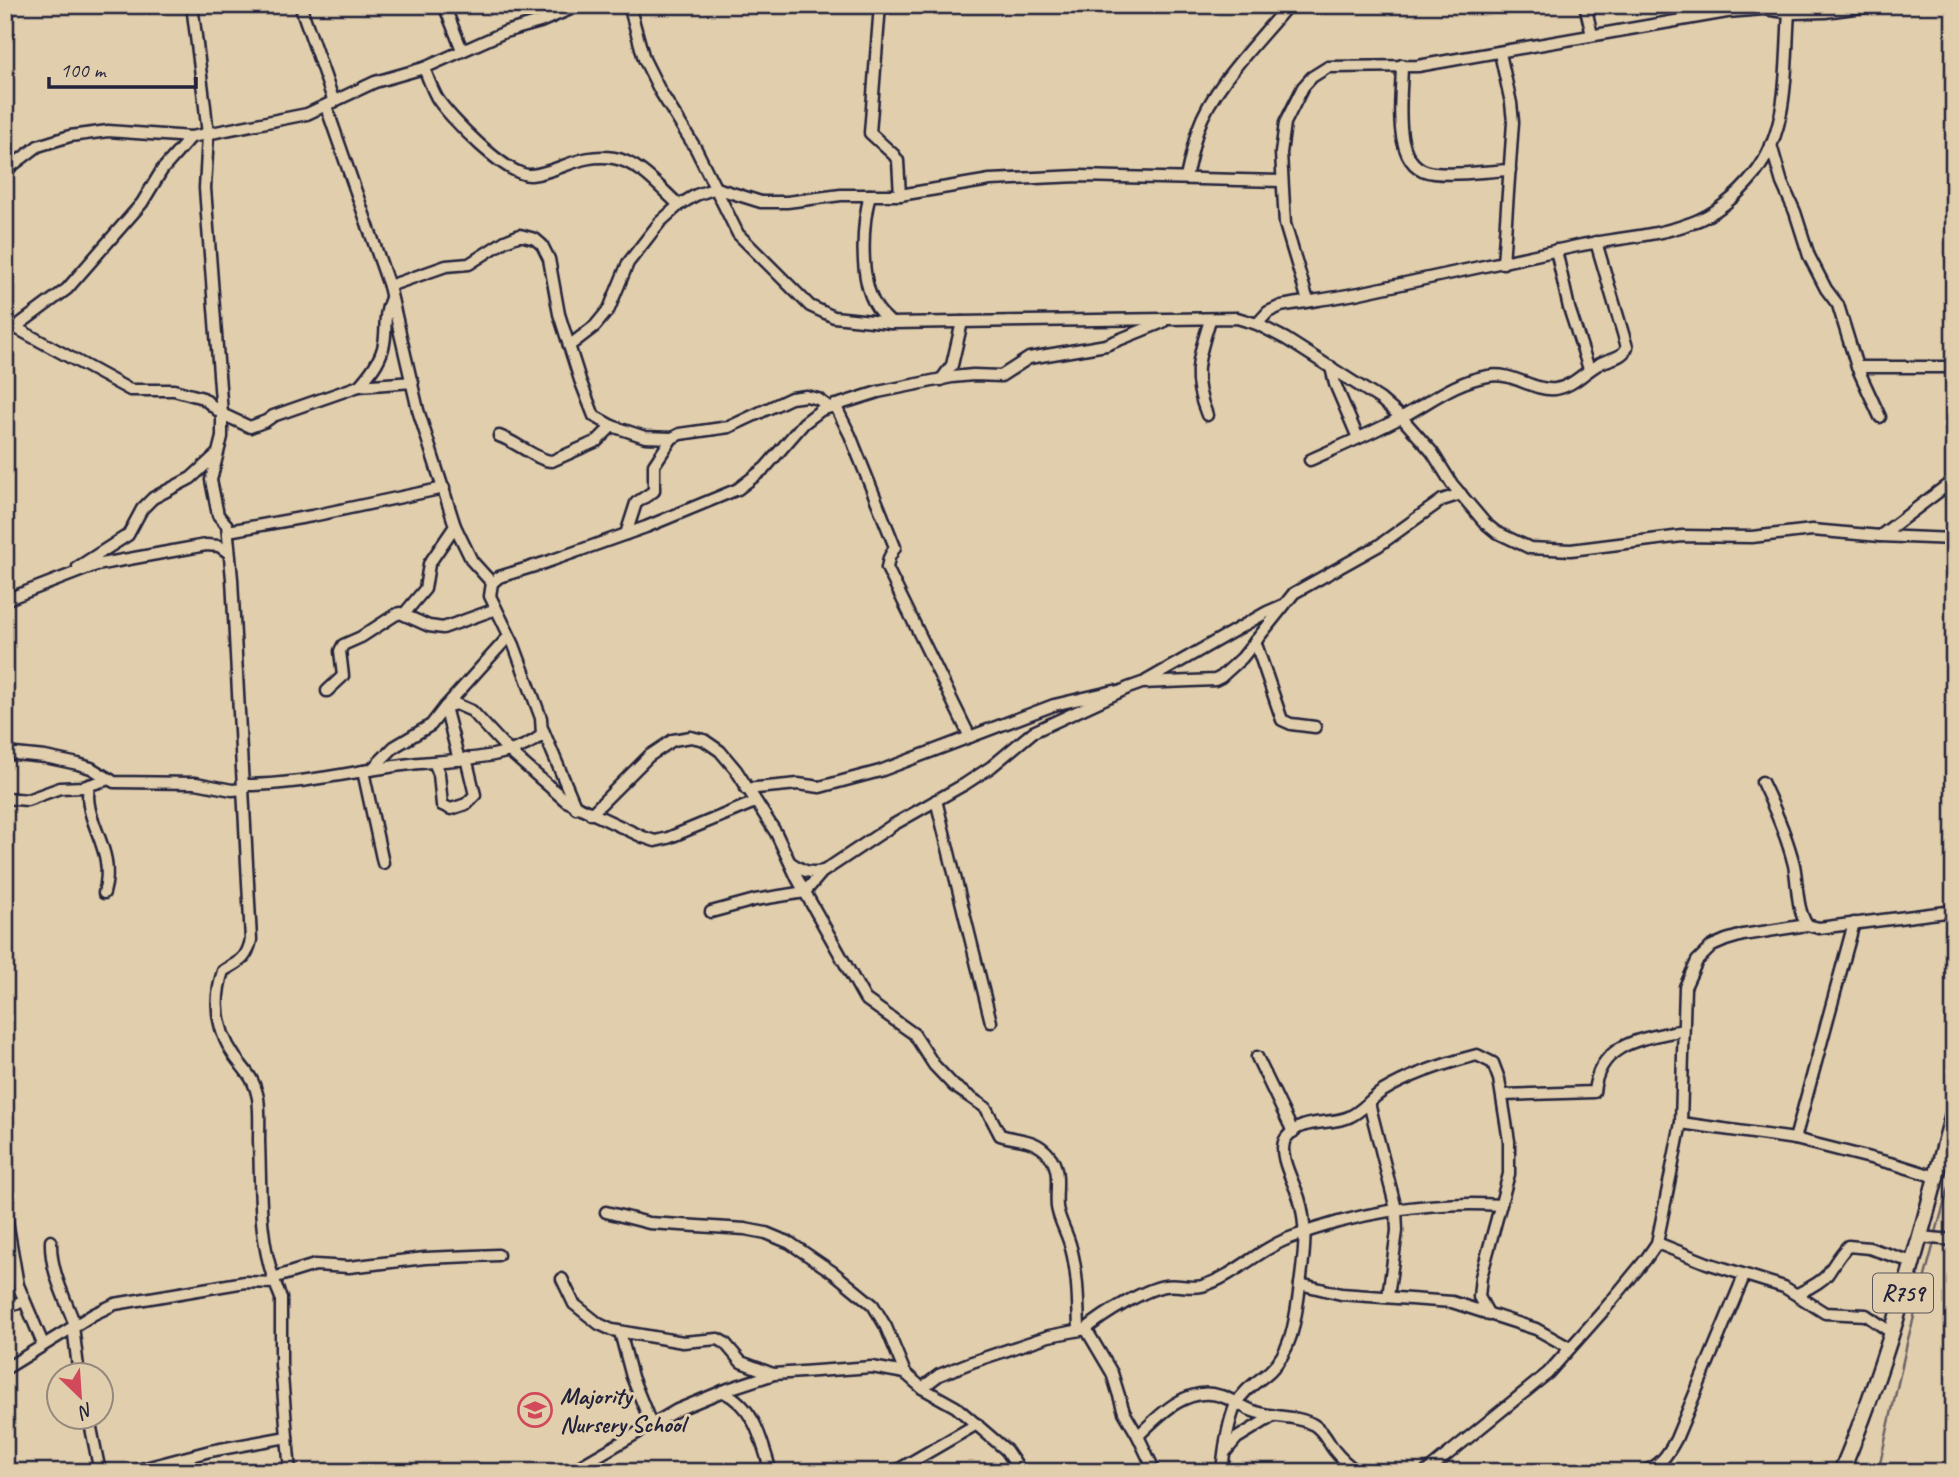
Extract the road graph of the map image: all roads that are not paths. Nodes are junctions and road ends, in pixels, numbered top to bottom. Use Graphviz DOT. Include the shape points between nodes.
graph roads {
  1 [pos="192,5"];
  2 [pos="300,5"];
  3 [pos="444,5"];
  4 [pos="580,5"];
  5 [pos="629,5"];
  6 [pos="880,5"];
  7 [pos="1288,5"];
  8 [pos="1585,5"];
  9 [pos="1870,6"];
  10 [pos="1792,10"];
  11 [pos="1592,35"];
  12 [pos="462,50"];
  13 [pos="1500,53"];
  14 [pos="1402,65"];
  15 [pos="424,68"];
  16 [pos="330,104"];
  17 [pos="208,135"];
  18 [pos="191,137"];
  19 [pos="1771,145"];
  20 [pos="6,169"];
  21 [pos="1510,170"];
  22 [pos="1186,177"];
  23 [pos="1281,181"];
  24 [pos="716,188"];
  25 [pos="870,195"];
  26 [pos="900,195"];
  27 [pos="679,205"];
  28 [pos="1596,242"];
  29 [pos="1556,250"];
  30 [pos="1503,263"];
  31 [pos="389,286"];
  32 [pos="391,298"];
  33 [pos="1308,301"];
  34 [pos="1167,320"];
  35 [pos="1210,320"];
  36 [pos="962,322"];
  37 [pos="891,323"];
  38 [pos="1258,324"];
  39 [pos="16,328"];
  40 [pos="5,335"];
  41 [pos="569,346"];
  42 [pos="1331,367"];
  43 [pos="1857,367"];
  44 [pos="1954,367"];
  45 [pos="1589,369"];
  46 [pos="940,380"];
  47 [pos="413,382"];
  48 [pos="359,386"];
  49 [pos="832,406"];
  50 [pos="222,414"];
  51 [pos="1207,415"];
  52 [pos="1881,417"];
  53 [pos="1402,418"];
  54 [pos="612,426"];
  55 [pos="499,436"];
  56 [pos="672,438"];
  57 [pos="1358,438"];
  58 [pos="216,455"];
  59 [pos="1310,460"];
  60 [pos="1954,480"];
  61 [pos="1452,484"];
  62 [pos="444,488"];
  63 [pos="1461,494"];
  64 [pos="1442,500"];
  65 [pos="455,526"];
  66 [pos="228,531"];
  67 [pos="626,534"];
  68 [pos="1880,536"];
  69 [pos="1954,539"];
  70 [pos="229,553"];
  71 [pos="71,573"];
  72 [pos="492,583"];
  73 [pos="5,600"];
  74 [pos="1283,605"];
  75 [pos="496,609"];
  76 [pos="404,614"];
  77 [pos="509,636"];
  78 [pos="1255,641"];
  79 [pos="1142,683"];
  80 [pos="1128,688"];
  81 [pos="327,691"];
  82 [pos="445,707"];
  83 [pos="1315,727"];
  84 [pos="543,730"];
  85 [pos="970,737"];
  86 [pos="527,744"];
  87 [pos="509,751"];
  88 [pos="5,753"];
  89 [pos="554,756"];
  90 [pos="463,759"];
  91 [pos="434,762"];
  92 [pos="367,770"];
  93 [pos="109,779"];
  94 [pos="1762,782"];
  95 [pos="89,785"];
  96 [pos="244,787"];
  97 [pos="746,789"];
  98 [pos="5,798"];
  99 [pos="936,800"];
  100 [pos="755,802"];
  101 [pos="577,808"];
  102 [pos="591,814"];
  103 [pos="383,863"];
  104 [pos="791,863"];
  105 [pos="824,871"];
  106 [pos="805,892"];
  107 [pos="104,893"];
  108 [pos="1954,911"];
  109 [pos="711,912"];
  110 [pos="1854,923"];
  111 [pos="1807,925"];
  112 [pos="1840,925"];
  113 [pos="1849,938"];
  114 [pos="991,1022"];
  115 [pos="1683,1030"];
  116 [pos="1257,1057"];
  117 [pos="1503,1095"];
  118 [pos="1369,1103"];
  119 [pos="1954,1110"];
  120 [pos="1681,1123"];
  121 [pos="1293,1132"];
  122 [pos="1795,1139"];
  123 [pos="1936,1177"];
  124 [pos="1501,1205"];
  125 [pos="5,1209"];
  126 [pos="1396,1209"];
  127 [pos="606,1212"];
  128 [pos="1306,1233"];
  129 [pos="1919,1237"];
  130 [pos="1954,1240"];
  131 [pos="51,1241"];
  132 [pos="1657,1243"];
  133 [pos="498,1255"];
  134 [pos="1912,1262"];
  135 [pos="1744,1276"];
  136 [pos="562,1279"];
  137 [pos="274,1281"];
  138 [pos="1300,1284"];
  139 [pos="1797,1294"];
  140 [pos="1388,1297"];
  141 [pos="24,1301"];
  142 [pos="5,1308"];
  143 [pos="1489,1315"];
  144 [pos="74,1325"];
  145 [pos="1083,1329"];
  146 [pos="620,1332"];
  147 [pos="1892,1334"];
  148 [pos="43,1344"];
  149 [pos="1570,1348"];
  150 [pos="78,1362"];
  151 [pos="5,1369"];
  152 [pos="905,1373"];
  153 [pos="774,1374"];
  154 [pos="922,1388"];
  155 [pos="722,1391"];
  156 [pos="1237,1402"];
  157 [pos="1273,1416"];
  158 [pos="651,1424"];
  159 [pos="977,1424"];
  160 [pos="92,1432"];
  161 [pos="1138,1436"];
  162 [pos="288,1437"];
  163 [pos="1224,1453"];
  164 [pos="100,1472"];
  165 [pos="130,1472"];
  166 [pos="290,1472"];
  167 [pos="570,1472"];
  168 [pos="771,1472"];
  169 [pos="894,1472"];
  170 [pos="1021,1472"];
  171 [pos="1155,1472"];
  172 [pos="1222,1472"];
  173 [pos="1358,1472"];
  174 [pos="1426,1472"];
  175 [pos="1642,1472"];
  176 [pos="1841,1472"];
  1 -- 17 [label="street"];
  2 -- 16 [label="street"];
  3 -- 12 [label="street"];
  4 -- 12 [label="street"];
  5 -- 24 [label="street" via="644,59"];
  6 -- 26 [label="street" via="870,133 898,161"];
  7 -- 22 [label="street" via="1210,104 1198,128"];
  8 -- 11 [label="street"];
  9 -- 10 [label="street" via="1825,12"];
  10 -- 11 [label="street" via="1727,12"];
  10 -- 19 [label="street" via="1785,87"];
  11 -- 13 [label="street"];
  12 -- 15 [label="street"];
  13 -- 14 [label="street"];
  13 -- 21 [label="street" via="1511,103"];
  14 -- 21 [label="street" via="1402,134 1407,156 1418,169 1433,173"];
  14 -- 23 [label="street" via="1328,66 1312,77 1284,123"];
  15 -- 16 [label="street" via="375,82"];
  15 -- 27 [label="street" via="437,98 461,129 508,167 531,175 577,160 616,158 632,165"];
  16 -- 17 [label="street" via="307,114"];
  16 -- 31 [label="street"];
  17 -- 18 [label="street"];
  17 -- 50 [label="street" via="205,188"];
  18 -- 20 [label="street" via="108,131 70,136 38,146"];
  18 -- 39 [label="street" via="162,170 142,203 67,289"];
  19 -- 28 [label="street" via="1755,174 1710,214 1669,230"];
  19 -- 43 [label="street" via="1809,256 1838,305"];
  21 -- 30 [label="street"];
  22 -- 23 [label="street"];
  22 -- 26 [label="street" via="990,180"];
  23 -- 33 [label="street" via="1285,224"];
  24 -- 25 [label="street" via="761,202"];
  24 -- 27 [label="street"];
  24 -- 37 [label="street" via="738,234 810,306 834,317"];
  25 -- 26 [label="street"];
  25 -- 37 [label="street" via="865,214 866,283 876,307"];
  27 -- 41 [label="street" via="628,263 609,309"];
  28 -- 29 [label="street"];
  28 -- 45 [label="street" via="1627,347 1622,355"];
  29 -- 30 [label="street"];
  29 -- 45 [label="street"];
  30 -- 33 [label="street"];
  31 -- 32 [label="street"];
  31 -- 41 [label="street" via="446,266 469,264 505,241 527,235 542,245 549,259"];
  32 -- 47 [label="street"];
  32 -- 48 [label="street" via="383,349 372,373"];
  33 -- 38 [label="street" via="1281,306"];
  34 -- 35 [label="street"];
  34 -- 36 [label="street"];
  34 -- 46 [label="street" via="1106,345 1029,358 1001,376"];
  35 -- 38 [label="street" via="1237,318"];
  35 -- 51 [label="street" via="1197,366"];
  36 -- 37 [label="street"];
  36 -- 46 [label="street" via="953,366"];
  38 -- 42 [label="street"];
  39 -- 40 [label="street"];
  39 -- 50 [label="street" via="131,390 187,393"];
  41 -- 54 [label="street" via="592,412"];
  42 -- 53 [label="street"];
  42 -- 57 [label="street"];
  43 -- 44 [label="street"];
  43 -- 52 [label="street"];
  45 -- 53 [label="street" via="1555,389 1511,376 1489,375 1458,385"];
  46 -- 49 [label="street"];
  47 -- 48 [label="street"];
  47 -- 62 [label="street"];
  48 -- 50 [label="street" via="250,427"];
  49 -- 56 [label="street" via="818,399 791,398 736,424"];
  49 -- 67 [label="street" via="804,423 751,481"];
  49 -- 85 [label="street" via="850,435 895,547 887,568"];
  50 -- 58 [label="street"];
  53 -- 57 [label="street"];
  53 -- 61 [label="street"];
  54 -- 55 [label="street" via="597,441 552,461"];
  54 -- 56 [label="street" via="645,437"];
  56 -- 67 [label="street" via="654,465 654,491 636,503"];
  57 -- 59 [label="street"];
  58 -- 66 [label="street" via="213,499"];
  58 -- 71 [label="street" via="191,478 153,498 128,535"];
  60 -- 68 [label="street"];
  61 -- 63 [label="street"];
  61 -- 64 [label="street"];
  62 -- 65 [label="street"];
  62 -- 66 [label="street"];
  63 -- 64 [label="street"];
  63 -- 68 [label="street" via="1496,532 1530,548 1546,550 1682,536 1752,537 1812,530"];
  64 -- 74 [label="street" via="1378,546 1303,586"];
  65 -- 72 [label="street" via="472,561"];
  65 -- 76 [label="street" via="429,564 425,589"];
  66 -- 70 [label="street"];
  67 -- 72 [label="street" via="511,572"];
  68 -- 69 [label="street"];
  70 -- 71 [label="street" via="206,545 120,559"];
  70 -- 96 [label="street"];
  71 -- 73 [label="street"];
  72 -- 75 [label="street" via="490,596"];
  74 -- 78 [label="street"];
  74 -- 79 [label="street"];
  75 -- 76 [label="street" via="443,628"];
  75 -- 77 [label="street"];
  76 -- 81 [label="street" via="394,615 343,645 344,676"];
  77 -- 82 [label="street"];
  77 -- 84 [label="street"];
  78 -- 79 [label="street" via="1231,670 1216,680"];
  78 -- 83 [label="street" via="1282,720"];
  79 -- 80 [label="street"];
  80 -- 85 [label="street" via="1054,705"];
  80 -- 99 [label="street" via="1033,732 991,767"];
  82 -- 87 [label="street" via="466,707"];
  82 -- 90 [label="street"];
  82 -- 92 [label="street" via="431,725"];
  84 -- 86 [label="street"];
  84 -- 89 [label="street"];
  85 -- 97 [label="street" via="880,771 820,787 798,784"];
  86 -- 87 [label="street"];
  86 -- 89 [label="street" via="545,747"];
  87 -- 90 [label="street"];
  87 -- 101 [label="street"];
  88 -- 93 [label="street" via="78,764"];
  89 -- 101 [label="street"];
  90 -- 91 [label="street"];
  90 -- 91 [label="street" via="475,794 466,804 451,809 442,805"];
  91 -- 92 [label="street"];
  92 -- 96 [label="street"];
  92 -- 103 [label="street"];
  93 -- 95 [label="street"];
  93 -- 96 [label="street" via="196,783 232,790"];
  94 -- 111 [label="street" via="1782,823"];
  95 -- 98 [label="street" via="60,788 27,800"];
  95 -- 107 [label="street" via="91,811 108,867"];
  96 -- 137 [label="street" via="251,940 243,959 223,971 216,1012 225,1041 253,1078 258,1100 262,1229"];
  97 -- 100 [label="street"];
  97 -- 102 [label="street" via="720,751 691,737 673,740 649,756"];
  99 -- 105 [label="street"];
  99 -- 114 [label="street"];
  100 -- 102 [label="street" via="655,841"];
  100 -- 104 [label="street"];
  101 -- 102 [label="street"];
  104 -- 105 [label="street" via="805,872"];
  104 -- 106 [label="street"];
  105 -- 106 [label="street"];
  106 -- 109 [label="street"];
  106 -- 145 [label="street" via="865,999 914,1034 954,1086 986,1108 1000,1135 1027,1139 1050,1155 1059,1183 1058,1208 1077,1277"];
  108 -- 110 [label="street"];
  110 -- 112 [label="street"];
  110 -- 113 [label="street"];
  111 -- 112 [label="street"];
  111 -- 115 [label="street" via="1743,935 1712,946 1697,961 1685,987"];
  112 -- 113 [label="street"];
  113 -- 122 [label="street"];
  115 -- 117 [label="street" via="1622,1046 1599,1067 1594,1092"];
  115 -- 120 [label="street"];
  116 -- 121 [label="street"];
  117 -- 118 [label="street" via="1493,1063 1478,1055 1401,1082"];
  117 -- 124 [label="street" via="1509,1174"];
  118 -- 121 [label="street" via="1350,1117 1303,1125"];
  118 -- 126 [label="street"];
  119 -- 123 [label="main road, R759"];
  120 -- 122 [label="street"];
  120 -- 132 [label="street"];
  121 -- 128 [label="street" via="1283,1142 1282,1154"];
  122 -- 123 [label="street"];
  123 -- 129 [label="main road, R759"];
  124 -- 126 [label="street"];
  124 -- 143 [label="street" via="1480,1287 1479,1297"];
  125 -- 141 [label="street"];
  126 -- 128 [label="street"];
  126 -- 140 [label="street"];
  127 -- 152 [label="street" via="649,1223 745,1229 790,1243 873,1305"];
  128 -- 138 [label="street"];
  128 -- 145 [label="street" via="1201,1286 1154,1289"];
  129 -- 130 [label="street"];
  129 -- 134 [label="main road, R759"];
  131 -- 144 [label="street" via="56,1275"];
  132 -- 135 [label="street"];
  132 -- 149 [label="street"];
  133 -- 137 [label="street" via="349,1267 316,1265"];
  134 -- 139 [label="street" via="1848,1246 1818,1283"];
  134 -- 147 [label="main road, R759"];
  135 -- 139 [label="street"];
  135 -- 175 [label="street" via="1676,1439 1666,1457"];
  136 -- 146 [label="street" via="574,1304 599,1324"];
  137 -- 144 [label="street" via="115,1304"];
  137 -- 162 [label="street" via="281,1298"];
  138 -- 140 [label="street" via="1341,1294"];
  138 -- 156 [label="street" via="1295,1324 1285,1352"];
  139 -- 147 [label="street" via="1825,1313 1866,1315"];
  140 -- 143 [label="street" via="1452,1302"];
  141 -- 142 [label="street"];
  141 -- 148 [label="street"];
  143 -- 149 [label="street" via="1535,1329"];
  144 -- 148 [label="street"];
  144 -- 150 [label="street"];
  145 -- 154 [label="street" via="972,1362"];
  145 -- 161 [label="street" via="1112,1373 1120,1404"];
  146 -- 153 [label="street" via="682,1342 718,1339 741,1362"];
  146 -- 158 [label="street"];
  147 -- 176 [label="main road, R759"];
  148 -- 151 [label="street"];
  149 -- 174 [label="street" via="1548,1373"];
  152 -- 153 [label="street" via="872,1367"];
  152 -- 154 [label="street"];
  153 -- 155 [label="street"];
  154 -- 159 [label="street"];
  155 -- 158 [label="street"];
  155 -- 168 [label="street" via="736,1398 755,1420"];
  156 -- 157 [label="street"];
  156 -- 161 [label="street" via="1198,1394 1158,1415"];
  156 -- 163 [label="street"];
  157 -- 163 [label="street" via="1237,1438"];
  157 -- 173 [label="street" via="1315,1425"];
  158 -- 167 [label="street"];
  159 -- 169 [label="street"];
  159 -- 170 [label="street" via="1006,1450"];
  160 -- 164 [label="street"];
  161 -- 171 [label="street"];
  162 -- 165 [label="street"];
  162 -- 166 [label="street"];
  163 -- 172 [label="street"];
}
